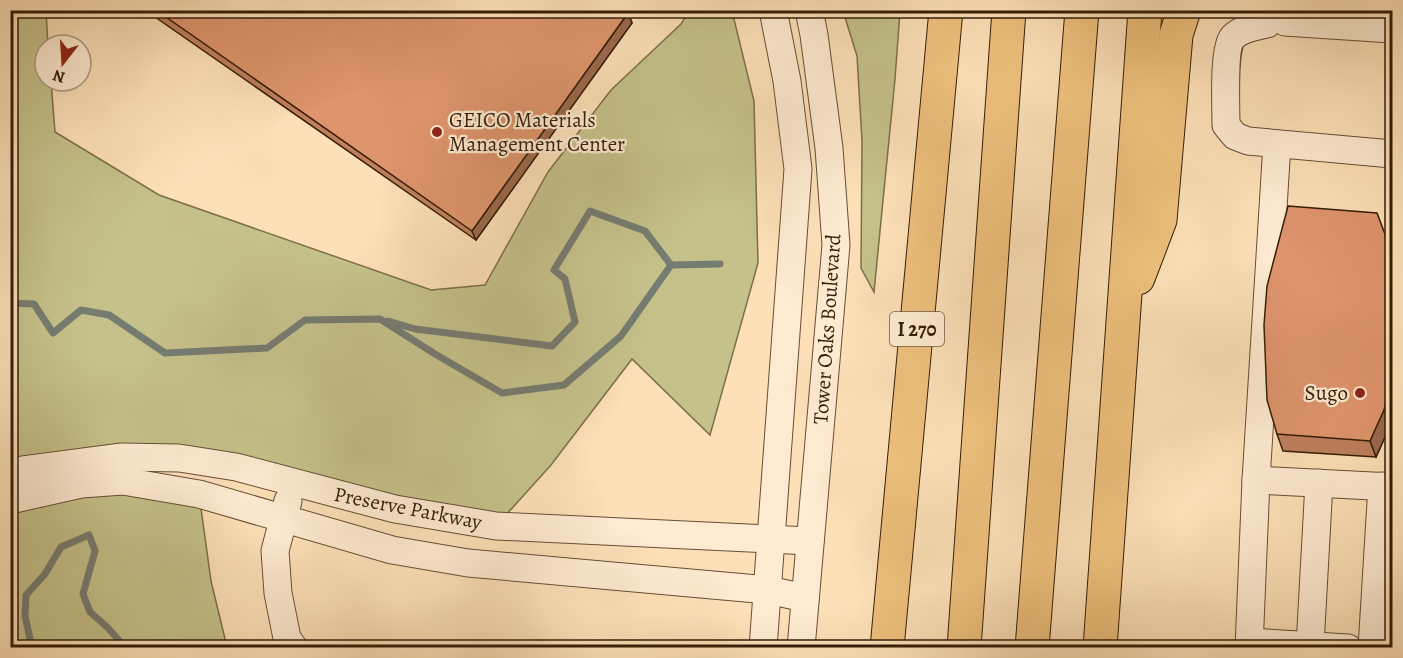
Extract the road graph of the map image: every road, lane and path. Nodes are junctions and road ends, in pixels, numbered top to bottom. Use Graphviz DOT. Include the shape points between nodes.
graph roads {
  1 [pos="773,10"];
  2 [pos="809,10"];
  3 [pos="1009,10"];
  4 [pos="1082,10"];
  5 [pos="1145,10"];
  6 [pos="1184,10"];
  7 [pos="1240,10"];
  8 [pos="945,16"];
  9 [pos="1392,29"];
  10 [pos="1231,39"];
  11 [pos="1277,144"];
  12 [pos="1392,154"];
  13 [pos="1125,311"];
  14 [pos="978,464"];
  15 [pos="10,474"];
  16 [pos="1256,480"];
  17 [pos="293,483"];
  18 [pos="1319,483"];
  19 [pos="1388,486"];
  20 [pos="10,500"];
  21 [pos="283,517"];
  22 [pos="772,539"];
  23 [pos="810,541"];
  24 [pos="768,590"];
  25 [pos="805,598"];
  26 [pos="1034,613"];
  27 [pos="1249,645"];
  28 [pos="1310,645"];
  29 [pos="294,648"];
  30 [pos="763,648"];
  31 [pos="801,648"];
  32 [pos="887,648"];
  33 [pos="950,648"];
  34 [pos="964,648"];
  35 [pos="1032,648"];
  36 [pos="1047,648"];
  37 [pos="1100,648"];
  38 [pos="1348,648"];
  39 [pos="1372,648"];
  1 -- 22 [label="street, Tower Oaks Boulevard" via="798,169"];
  2 -- 23 [label="street, Tower Oaks Boulevard" via="829,148 836,245"];
  3 -- 14 [label="highway"];
  4 -- 26 [label="highway"];
  5 -- 13 [label="highway"];
  6 -- 13 [label="highway" via="1176,35 1160,220"];
  7 -- 10 [label="street"];
  8 -- 32 [label="highway, I 270"];
  9 -- 10 [label="street" via="1276,23 1242,30"];
  10 -- 11 [label="street" via="1227,51 1226,125 1235,136 1248,141"];
  11 -- 12 [label="street"];
  11 -- 16 [label="street"];
  13 -- 37 [label="highway"];
  14 -- 33 [label="highway"];
  14 -- 34 [label="highway"];
  15 -- 17 [label="street, Preserve Parkway" via="122,457 179,458 236,467"];
  16 -- 18 [label="street"];
  16 -- 27 [label="street"];
  17 -- 21 [label="street"];
  17 -- 22 [label="street, Preserve Parkway" via="395,509 496,525"];
  18 -- 19 [label="street"];
  18 -- 28 [label="street"];
  19 -- 39 [label="street"];
  20 -- 21 [label="street, Preserve Parkway" via="81,484 123,481 199,494"];
  21 -- 24 [label="street, Preserve Parkway" via="392,550 468,563"];
  21 -- 29 [label="street" via="275,551 278,593 287,638"];
  22 -- 23 [label="street, Preserve Parkway"];
  22 -- 24 [label="street, Tower Oaks Boulevard"];
  23 -- 25 [label="street, Tower Oaks Boulevard"];
  24 -- 25 [label="street, Preserve Parkway"];
  24 -- 30 [label="street, Tower Oaks Boulevard"];
  25 -- 31 [label="street, Tower Oaks Boulevard"];
  26 -- 35 [label="highway"];
  26 -- 36 [label="highway"];
  27 -- 28 [label="street"];
  28 -- 38 [label="street"];
}
